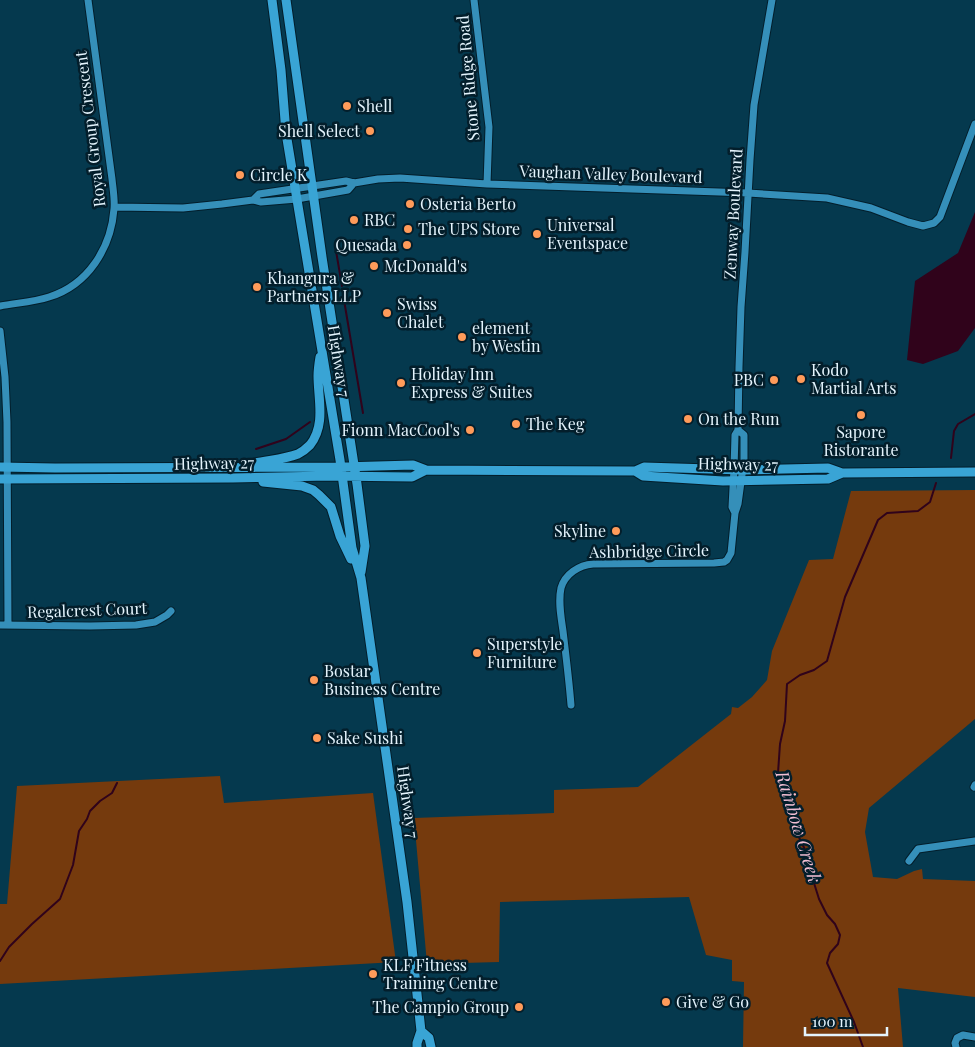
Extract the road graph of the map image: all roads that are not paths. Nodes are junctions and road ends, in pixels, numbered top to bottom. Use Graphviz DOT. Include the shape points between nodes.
graph roads {
  1 [pos="88,0"];
  2 [pos="272,0"];
  3 [pos="286,0"];
  4 [pos="474,0"];
  5 [pos="772,0"];
  6 [pos="975,124"];
  7 [pos="487,184"];
  8 [pos="295,189"];
  9 [pos="313,192"];
  10 [pos="748,194"];
  11 [pos="297,199"];
  12 [pos="253,200"];
  13 [pos="115,207"];
  14 [pos="0,306"];
  15 [pos="0,331"];
  16 [pos="322,347"];
  17 [pos="4,467"];
  18 [pos="232,467"];
  19 [pos="739,470"];
  20 [pos="634,471"];
  21 [pos="342,472"];
  22 [pos="355,472"];
  23 [pos="975,472"];
  24 [pos="842,473"];
  25 [pos="233,478"];
  26 [pos="4,479"];
  27 [pos="738,480"];
  28 [pos="361,578"];
  29 [pos="171,611"];
  30 [pos="4,625"];
  31 [pos="571,705"];
  32 [pos="975,841"];
  33 [pos="909,861"];
  34 [pos="422,1031"];
  35 [pos="975,1037"];
  36 [pos="417,1047"];
  37 [pos="430,1047"];
  38 [pos="956,1047"];
  1 -- 13 [label="street, Royal Group Crescent"];
  2 -- 8 [label="main road, Highway 7"];
  3 -- 9 [label="main road, Highway 7"];
  4 -- 7 [label="street, Stone Ridge Road" via="489,128"];
  5 -- 10 [label="street, Zenway Boulevard" via="754,105"];
  6 -- 10 [label="street, Vaughan Valley Boulevard" via="940,216 929,226 827,198"];
  7 -- 9 [label="street, Vaughan Valley Boulevard" via="378,179 354,183 348,190"];
  7 -- 10 [label="street, Vaughan Valley Boulevard"];
  8 -- 9 [label="street"];
  8 -- 11 [label="main road, Highway 7"];
  8 -- 12 [label="street" via="259,194"];
  9 -- 11 [label="street, Vaughan Valley Boulevard"];
  9 -- 22 [label="main road, Highway 7"];
  10 -- 19 [label="street, Zenway Boulevard" via="738,430 744,435 744,460"];
  11 -- 12 [label="street, Vaughan Valley Boulevard"];
  11 -- 16 [label="main road, Highway 7"];
  12 -- 13 [label="street" via="183,208"];
  13 -- 14 [label="street, Royal Group Crescent" via="103,252 77,282 50,297"];
  15 -- 17 [label="street" via="7,422"];
  16 -- 18 [label="main road" via="318,374 320,416 316,437 300,454"];
  16 -- 21 [label="main road, Highway 7"];
  17 -- 18 [label="main road, Highway 27"];
  17 -- 26 [label="street"];
  18 -- 21 [label="main road, Highway 27"];
  19 -- 20 [label="main road, Highway 27" via="644,467"];
  19 -- 24 [label="main road, Highway 27" via="828,468"];
  19 -- 27 [label="street, Ashbridge Circle"];
  20 -- 22 [label="main road, Highway 27" via="426,470 413,465"];
  20 -- 27 [label="main road, Highway 27" via="643,476"];
  21 -- 22 [label="main road, Highway 27"];
  21 -- 25 [label="main road, Highway 27"];
  21 -- 28 [label="main road, Highway 7" via="352,548"];
  22 -- 28 [label="main road, Highway 7" via="364,546"];
  23 -- 24 [label="main road, Highway 27"];
  24 -- 27 [label="main road, Highway 27" via="828,479"];
  25 -- 26 [label="main road, Highway 27"];
  25 -- 28 [label="main road" via="313,490 331,507 340,536"];
  26 -- 30 [label="street" via="7,510"];
  27 -- 31 [label="street, Ashbridge Circle" via="732,507 731,553 724,562 593,564 583,566 568,576 561,588 560,599"];
  28 -- 34 [label="main road, Highway 7"];
  29 -- 30 [label="street, Regalcrest Court" via="155,622 136,625"];
  32 -- 33 [label="street" via="918,849"];
  34 -- 36 [label="main road, Highway 7"];
  34 -- 37 [label="main road, Highway 7" via="429,1038"];
  35 -- 38 [label="street" via="963,1035 957,1038"];
}
